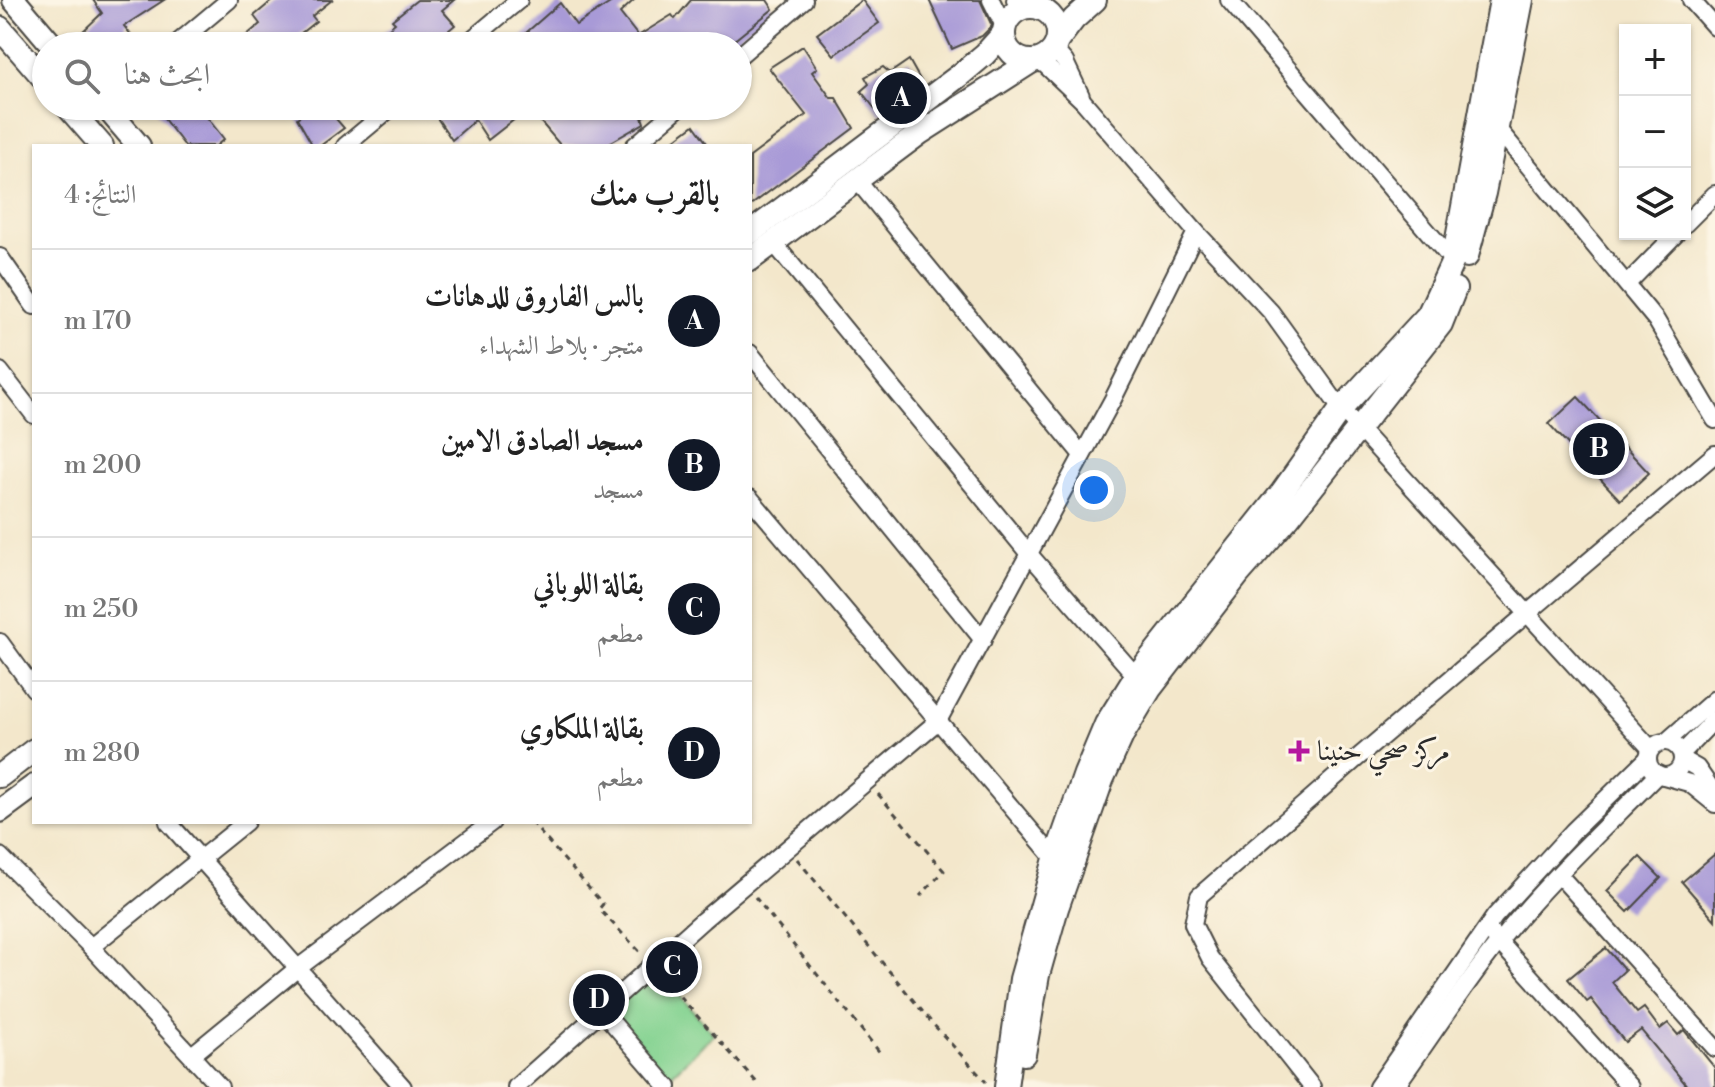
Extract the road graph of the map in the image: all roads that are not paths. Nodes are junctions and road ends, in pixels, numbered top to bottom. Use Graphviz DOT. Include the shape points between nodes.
graph roads {
  1 [pos="14,0"];
  2 [pos="229,0"];
  3 [pos="519,0"];
  4 [pos="804,0"];
  5 [pos="991,0"];
  6 [pos="1095,0"];
  7 [pos="1229,0"];
  8 [pos="1501,0"];
  9 [pos="1522,0"];
  10 [pos="1691,0"];
  11 [pos="1028,4"];
  12 [pos="1715,27"];
  13 [pos="0,28"];
  14 [pos="1004,30"];
  15 [pos="41,32"];
  16 [pos="191,32"];
  17 [pos="481,32"];
  18 [pos="752,45"];
  19 [pos="1046,53"];
  20 [pos="32,65"];
  21 [pos="79,120"];
  22 [pos="117,120"];
  23 [pos="376,120"];
  24 [pos="665,120"];
  25 [pos="1497,128"];
  26 [pos="100,144"];
  27 [pos="137,144"];
  28 [pos="347,144"];
  29 [pos="636,144"];
  30 [pos="856,179"];
  31 [pos="1715,194"];
  32 [pos="1691,218"];
  33 [pos="752,231"];
  34 [pos="1196,232"];
  35 [pos="1670,240"];
  36 [pos="773,242"];
  37 [pos="0,257"];
  38 [pos="752,258"];
  39 [pos="1453,261"];
  40 [pos="1628,283"];
  41 [pos="32,303"];
  42 [pos="752,355"];
  43 [pos="0,371"];
  44 [pos="1341,409"];
  45 [pos="32,412"];
  46 [pos="1715,420"];
  47 [pos="1359,427"];
  48 [pos="1715,454"];
  49 [pos="1082,455"];
  50 [pos="752,500"];
  51 [pos="1029,554"];
  52 [pos="1530,614"];
  53 [pos="983,640"];
  54 [pos="0,642"];
  55 [pos="1136,676"];
  56 [pos="32,686"];
  57 [pos="1715,699"];
  58 [pos="1715,719"];
  59 [pos="938,721"];
  60 [pos="1655,749"];
  61 [pos="32,752"];
  62 [pos="1682,756"];
  63 [pos="1661,775"];
  64 [pos="0,776"];
  65 [pos="32,787"];
  66 [pos="1715,794"];
  67 [pos="1715,804"];
  68 [pos="0,811"];
  69 [pos="170,824"];
  70 [pos="244,824"];
  71 [pos="489,824"];
  72 [pos="0,856"];
  73 [pos="200,859"];
  74 [pos="1055,859"];
  75 [pos="1559,875"];
  76 [pos="1486,929"];
  77 [pos="1500,940"];
  78 [pos="91,947"];
  79 [pos="298,968"];
  80 [pos="603,1012"];
  81 [pos="1715,1048"];
  82 [pos="192,1055"];
  83 [pos="1403,1084"];
  84 [pos="1000,1086"];
  85 [pos="220,1087"];
  86 [pos="403,1087"];
  87 [pos="516,1087"];
  88 [pos="668,1087"];
  89 [pos="1021,1087"];
  90 [pos="1312,1087"];
  91 [pos="1377,1087"];
  92 [pos="1630,1087"];
  1 -- 15 [label="main road"];
  2 -- 16 [label="street"];
  3 -- 17 [label="street"];
  4 -- 18 [label="street"];
  5 -- 14 [label="street"];
  6 -- 19 [label="main road"];
  7 -- 39 [label="street"];
  8 -- 39 [label="main road"];
  9 -- 25 [label="main road"];
  10 -- 12 [label="street"];
  11 -- 14 [label="main road" via="1008,18"];
  11 -- 19 [label="main road" via="1050,14 1058,31"];
  13 -- 20 [label="main road"];
  14 -- 19 [label="main road" via="1004,43 1015,57"];
  14 -- 33 [label="main road" via="960,75"];
  19 -- 30 [label="main road"];
  19 -- 34 [label="street"];
  21 -- 26 [label="main road"];
  22 -- 27 [label="main road"];
  23 -- 28 [label="street"];
  24 -- 29 [label="street"];
  25 -- 40 [label="street"];
  25 -- 47 [label="main road" via="1464,265 1441,324"];
  30 -- 36 [label="main road"];
  30 -- 49 [label="street"];
  31 -- 32 [label="street"];
  34 -- 44 [label="street" via="1271,312"];
  34 -- 49 [label="street"];
  35 -- 40 [label="street"];
  36 -- 38 [label="main road"];
  36 -- 51 [label="street"];
  37 -- 41 [label="street"];
  39 -- 44 [label="main road" via="1428,315"];
  40 -- 46 [label="street" via="1665,333"];
  42 -- 53 [label="street"];
  43 -- 45 [label="street"];
  44 -- 47 [label="street"];
  44 -- 55 [label="main road"];
  47 -- 52 [label="street"];
  47 -- 89 [label="main road" via="1150,689 1123,734 1057,908 1042,961"];
  48 -- 52 [label="street"];
  49 -- 51 [label="street"];
  50 -- 59 [label="street"];
  51 -- 53 [label="street"];
  51 -- 55 [label="street"];
  52 -- 60 [label="street"];
  52 -- 90 [label="street" via="1199,896 1193,924 1210,958"];
  53 -- 59 [label="street"];
  54 -- 56 [label="street"];
  55 -- 74 [label="main road" via="1097,743"];
  57 -- 60 [label="street"];
  58 -- 62 [label="street"];
  59 -- 74 [label="street"];
  59 -- 80 [label="street"];
  60 -- 62 [label="street" via="1673,743"];
  60 -- 63 [label="street" via="1649,765"];
  60 -- 76 [label="street"];
  61 -- 64 [label="main road"];
  62 -- 63 [label="street" via="1677,772"];
  62 -- 66 [label="street"];
  63 -- 67 [label="street" via="1689,783"];
  63 -- 75 [label="street"];
  65 -- 68 [label="main road"];
  69 -- 73 [label="street"];
  70 -- 73 [label="street"];
  71 -- 79 [label="street"];
  72 -- 78 [label="street"];
  73 -- 78 [label="street"];
  73 -- 79 [label="street"];
  74 -- 84 [label="main road" via="1018,994"];
  75 -- 77 [label="street"];
  75 -- 81 [label="street"];
  76 -- 77 [label="street"];
  76 -- 91 [label="street"];
  77 -- 83 [label="street"];
  77 -- 92 [label="street"];
  78 -- 82 [label="street"];
  79 -- 82 [label="street"];
  79 -- 86 [label="street"];
  80 -- 87 [label="street"];
  80 -- 88 [label="street"];
  82 -- 85 [label="street"];
}
